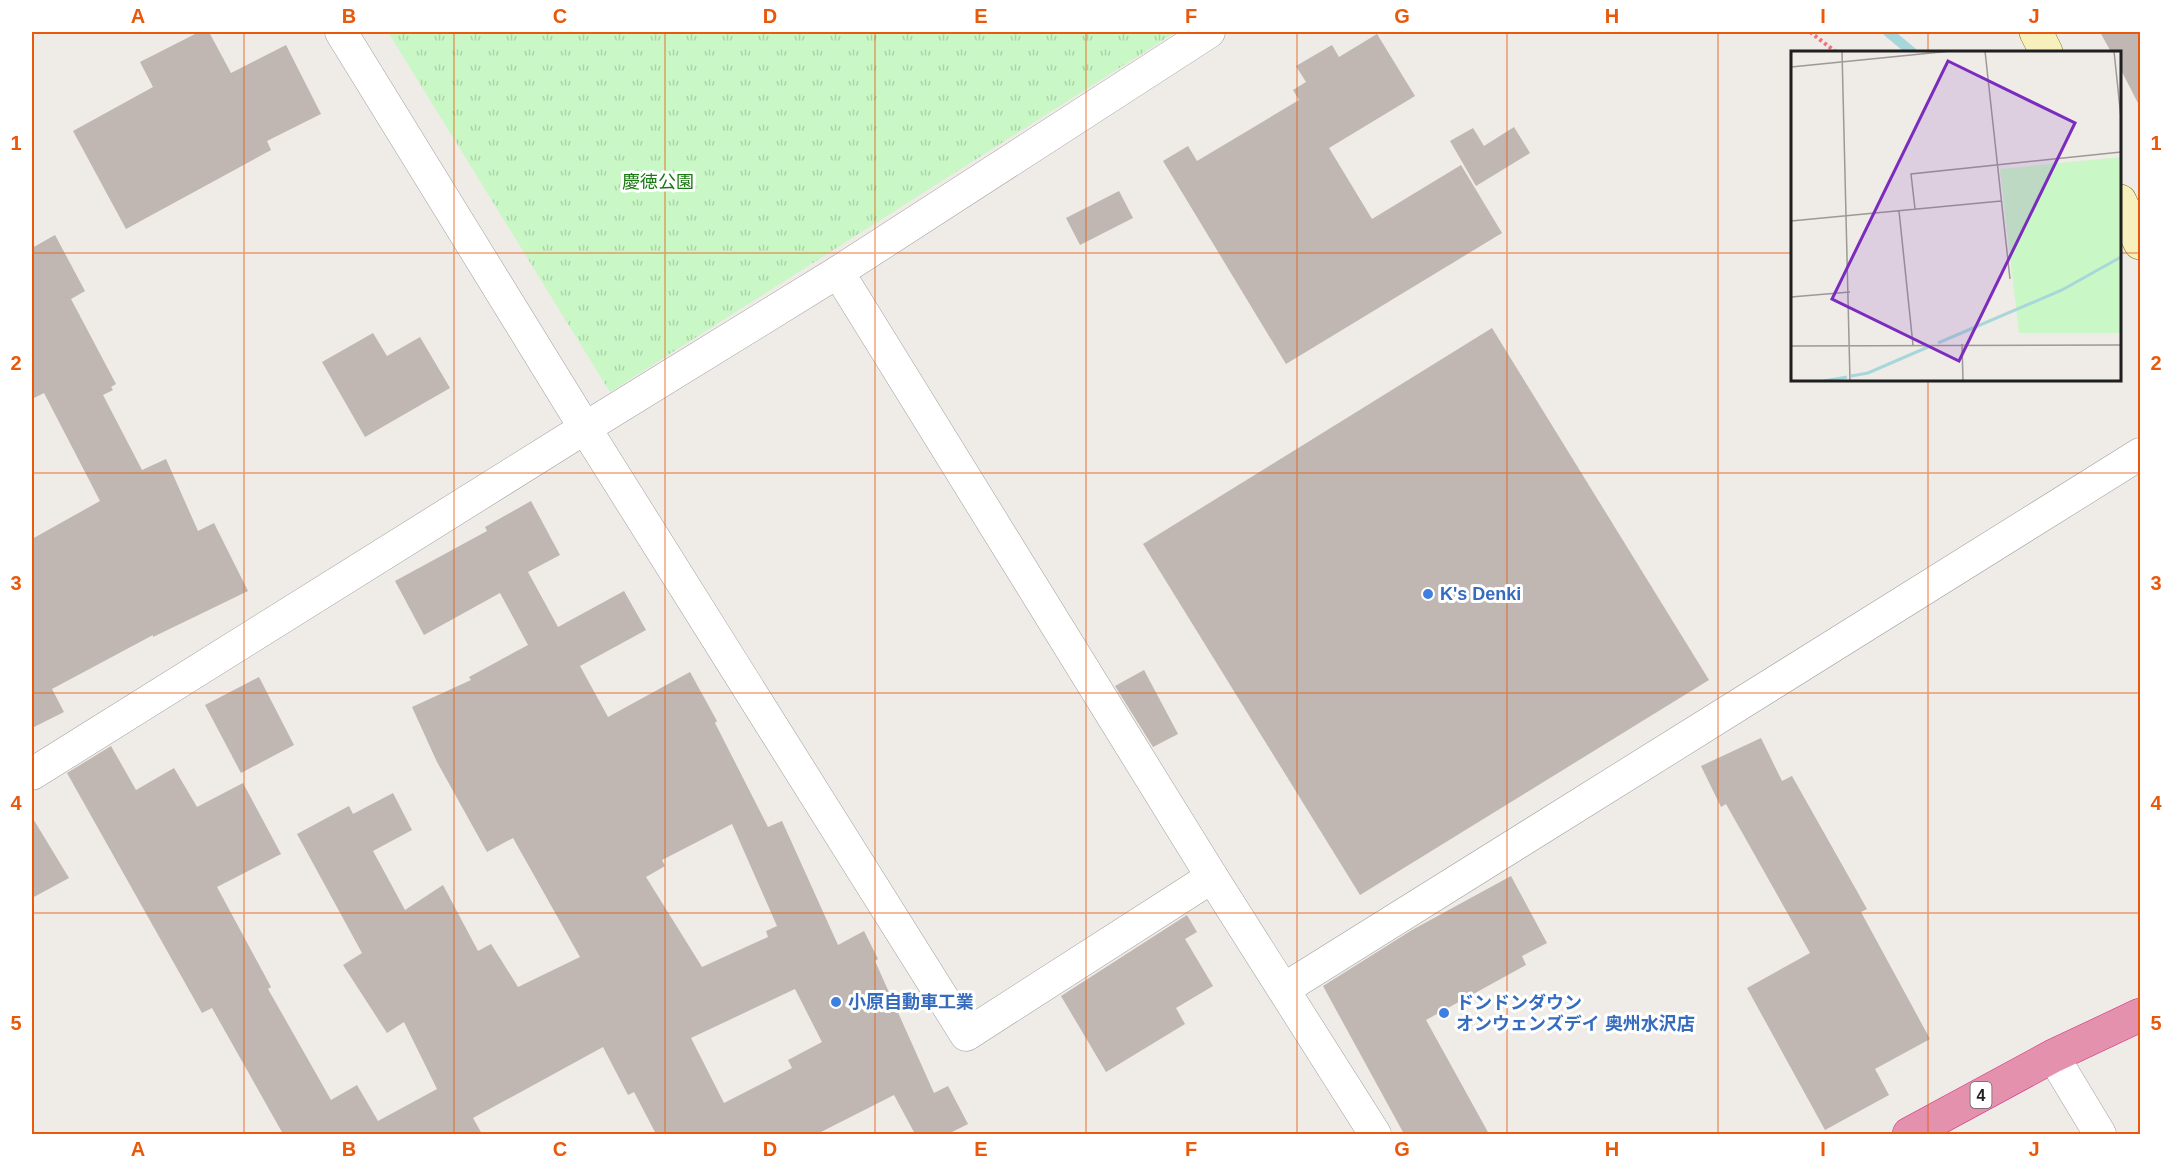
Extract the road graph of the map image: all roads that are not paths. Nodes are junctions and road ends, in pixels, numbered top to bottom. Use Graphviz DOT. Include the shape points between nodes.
graph roads {
  1 [pos="341,32"];
  2 [pos="1209,32"];
  3 [pos="2121,203"];
  4 [pos="2140,243"];
  5 [pos="838,272"];
  6 [pos="585,428"];
  7 [pos="2140,454"];
  8 [pos="32,774"];
  9 [pos="1212,877"];
  10 [pos="1284,989"];
  11 [pos="2140,1015"];
  12 [pos="2053,1056"];
  13 [pos="1375,1134"];
  14 [pos="1909,1134"];
  15 [pos="2100,1134"];
  1 -- 6 [label="street"];
  2 -- 5 [label="street"];
  3 -- 4 [label="street"];
  5 -- 6 [label="street"];
  5 -- 9 [label="street"];
  6 -- 8 [label="street"];
  6 -- 9 [label="street" via="966,1035"];
  7 -- 10 [label="street"];
  9 -- 10 [label="street"];
  10 -- 13 [label="street"];
  11 -- 12 [label="highway, 4"];
  12 -- 14 [label="highway, 4"];
  12 -- 15 [label="street"];
}
